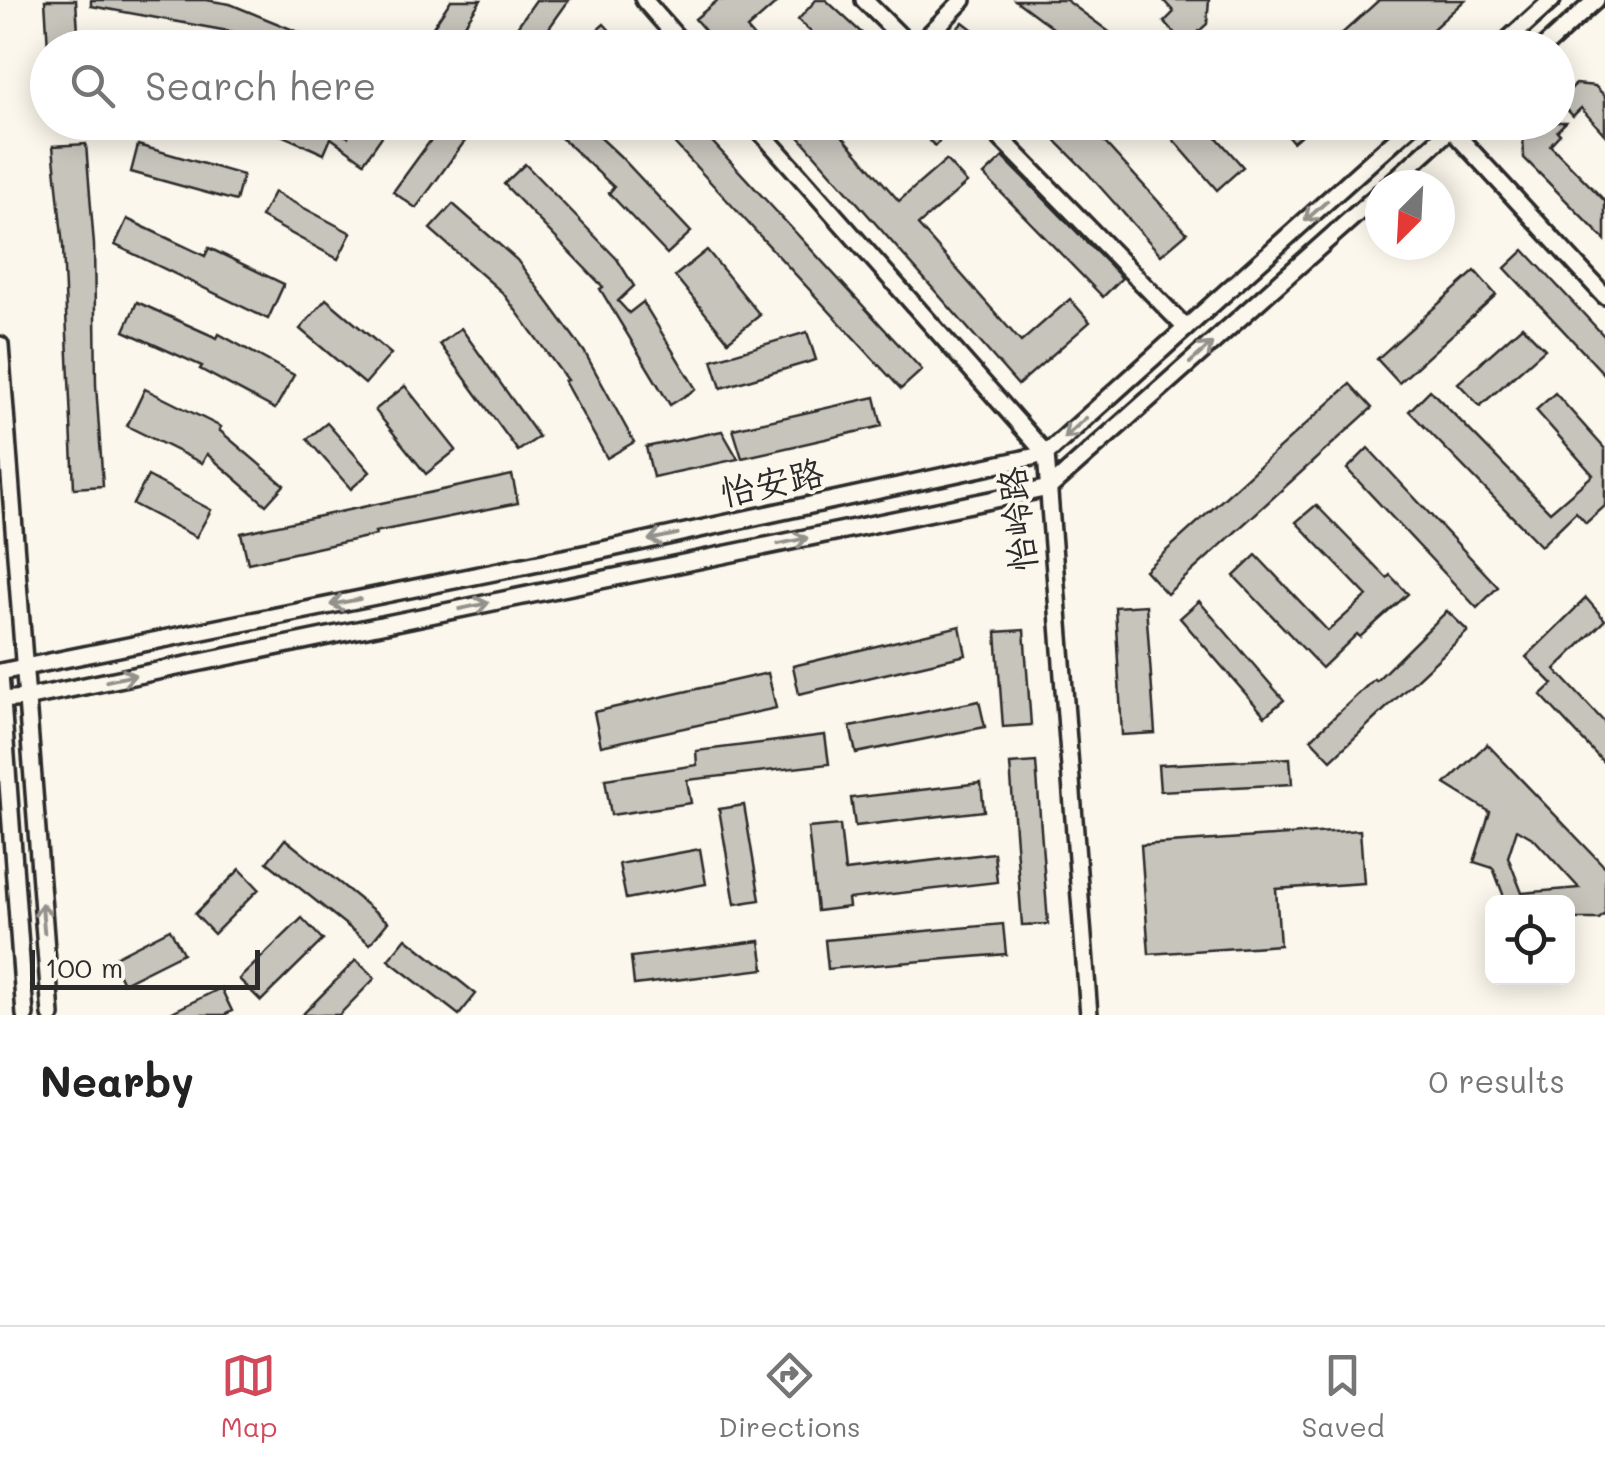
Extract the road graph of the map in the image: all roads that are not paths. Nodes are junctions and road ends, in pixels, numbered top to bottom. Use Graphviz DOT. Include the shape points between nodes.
graph roads {
  1 [pos="644,0"];
  2 [pos="864,0"];
  3 [pos="963,0"];
  4 [pos="1552,0"];
  5 [pos="1596,0"];
  6 [pos="670,30"];
  7 [pos="895,30"];
  8 [pos="932,30"];
  9 [pos="1518,30"];
  10 [pos="1562,30"];
  11 [pos="768,140"];
  12 [pos="1003,140"];
  13 [pos="1395,140"];
  14 [pos="1439,140"];
  15 [pos="1467,140"];
  16 [pos="1405,170"];
  17 [pos="1365,206"];
  18 [pos="1605,296"];
  19 [pos="1186,328"];
  20 [pos="0,344"];
  21 [pos="1046,454"];
  22 [pos="1048,488"];
  23 [pos="25,666"];
  24 [pos="0,673"];
  25 [pos="26,698"];
  26 [pos="1,700"];
  27 [pos="26,1015"];
  28 [pos="51,1015"];
  29 [pos="1088,1015"];
  1 -- 6 [label="street"];
  2 -- 7 [label="street"];
  3 -- 8 [label="street"];
  4 -- 9 [label="street"];
  5 -- 10 [label="street"];
  11 -- 21 [label="street, 怡岭路"];
  12 -- 19 [label="street"];
  13 -- 19 [label="street, 怡安路, one-way"];
  14 -- 16 [label="street"];
  15 -- 18 [label="street"];
  22 -- 17 [label="street, one-way"];
  19 -- 21 [label="street, 怡安路, one-way"];
  20 -- 23 [label="street"];
  21 -- 22 [label="street, 怡岭路"];
  21 -- 23 [label="street, 怡安路, one-way"];
  25 -- 22 [label="street, 怡安路, one-way"];
  22 -- 29 [label="street, 怡岭路"];
  23 -- 24 [label="street, 怡安路"];
  23 -- 25 [label="street"];
  24 -- 26 [label="street"];
  25 -- 26 [label="street, 怡安路"];
  28 -- 25 [label="street, one-way"];
  26 -- 27 [label="street"];
}
